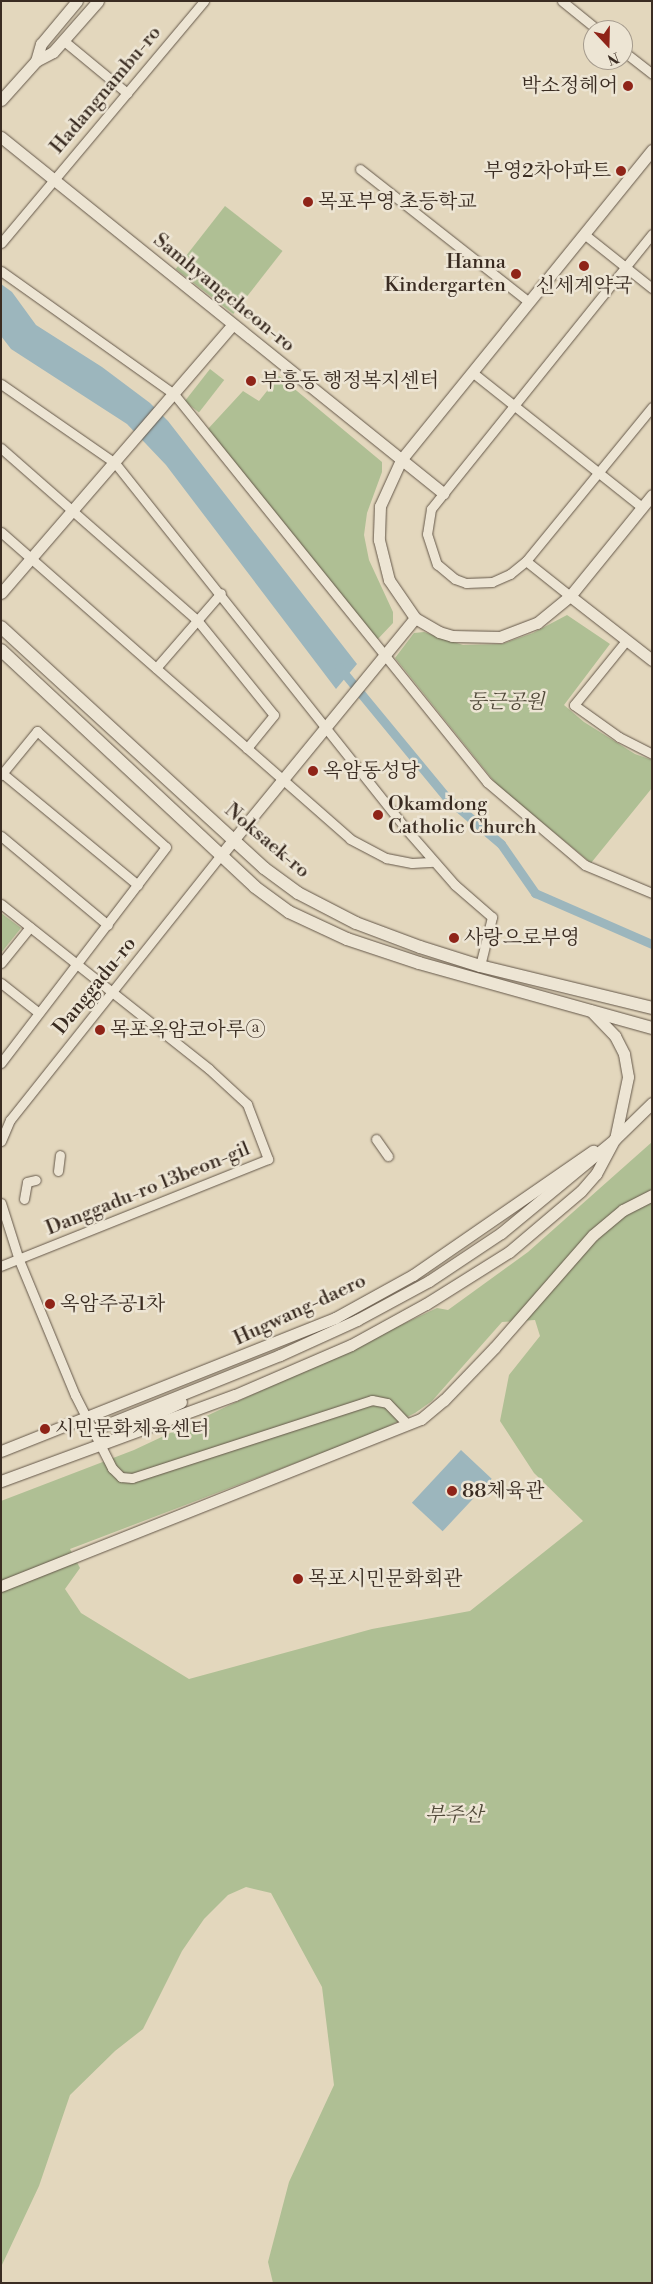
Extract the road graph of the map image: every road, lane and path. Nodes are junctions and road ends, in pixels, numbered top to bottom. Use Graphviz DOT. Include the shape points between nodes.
graph roads {
  1 [pos="77,1"];
  2 [pos="98,1"];
  3 [pos="204,1"];
  4 [pos="562,1"];
  5 [pos="586,20"];
  6 [pos="64,41"];
  7 [pos="633,59"];
  8 [pos="36,61"];
  9 [pos="652,74"];
  10 [pos="126,93"];
  11 [pos="1,100"];
  12 [pos="1,137"];
  13 [pos="652,150"];
  14 [pos="360,169"];
  15 [pos="54,179"];
  16 [pos="584,234"];
  17 [pos="652,234"];
  18 [pos="1,243"];
  19 [pos="626,266"];
  20 [pos="1,271"];
  21 [pos="652,288"];
  22 [pos="529,302"];
  23 [pos="232,325"];
  24 [pos="472,372"];
  25 [pos="1,384"];
  26 [pos="173,396"];
  27 [pos="513,404"];
  28 [pos="652,407"];
  29 [pos="1,448"];
  30 [pos="401,460"];
  31 [pos="117,461"];
  32 [pos="598,472"];
  33 [pos="443,493"];
  34 [pos="652,495"];
  35 [pos="642,507"];
  36 [pos="73,512"];
  37 [pos="1,532"];
  38 [pos="32,559"];
  39 [pos="526,561"];
  40 [pos="1,593"];
  41 [pos="221,593"];
  42 [pos="570,596"];
  43 [pos="415,618"];
  44 [pos="197,620"];
  45 [pos="1,627"];
  46 [pos="625,642"];
  47 [pos="1,650"];
  48 [pos="383,658"];
  49 [pos="652,660"];
  50 [pos="156,668"];
  51 [pos="329,724"];
  52 [pos="247,748"];
  53 [pos="652,754"];
  54 [pos="2,774"];
  55 [pos="282,779"];
  56 [pos="1,836"];
  57 [pos="233,839"];
  58 [pos="221,855"];
  59 [pos="434,862"];
  60 [pos="138,885"];
  61 [pos="652,893"];
  62 [pos="1,904"];
  63 [pos="108,925"];
  64 [pos="30,927"];
  65 [pos="1,963"];
  66 [pos="79,965"];
  67 [pos="480,966"];
  68 [pos="1,983"];
  69 [pos="113,992"];
  70 [pos="652,1008"];
  71 [pos="590,1010"];
  72 [pos="39,1013"];
  73 [pos="652,1028"];
  74 [pos="1,1063"];
  75 [pos="652,1103"];
  76 [pos="652,1109"];
  77 [pos="1,1114"];
  78 [pos="639,1115"];
  79 [pos="10,1120"];
  80 [pos="376,1139"];
  81 [pos="615,1139"];
  82 [pos="1,1141"];
  83 [pos="60,1155"];
  84 [pos="388,1156"];
  85 [pos="58,1171"];
  86 [pos="36,1180"];
  87 [pos="652,1195"];
  88 [pos="24,1199"];
  89 [pos="1,1203"];
  90 [pos="19,1260"];
  91 [pos="1,1266"];
  92 [pos="88,1418"];
  93 [pos="407,1424"];
  94 [pos="93,1430"];
  95 [pos="100,1443"];
  96 [pos="1,1451"];
  97 [pos="1,1481"];
  98 [pos="1,1586"];
  1 -- 8 [label="street" via="41,44"];
  2 -- 6 [label="street"];
  3 -- 10 [label="street, Hadangnambu-ro"];
  4 -- 5 [label="street"];
  6 -- 8 [label="street" via="53,52"];
  6 -- 10 [label="street"];
  7 -- 9 [label="street"];
  8 -- 11 [label="street"];
  10 -- 15 [label="street, Hadangnambu-ro"];
  12 -- 15 [label="street, Samhyangcheon-ro"];
  13 -- 16 [label="street"];
  14 -- 22 [label="street"];
  15 -- 18 [label="street, Hadangnambu-ro"];
  15 -- 23 [label="street, Samhyangcheon-ro"];
  16 -- 19 [label="street"];
  16 -- 22 [label="street"];
  17 -- 19 [label="street"];
  19 -- 21 [label="street"];
  19 -- 27 [label="street"];
  20 -- 26 [label="street"];
  22 -- 24 [label="street"];
  23 -- 26 [label="street"];
  23 -- 30 [label="street, Samhyangcheon-ro"];
  24 -- 27 [label="street"];
  24 -- 30 [label="street"];
  25 -- 31 [label="street"];
  26 -- 31 [label="street"];
  26 -- 48 [label="street"];
  27 -- 32 [label="street"];
  27 -- 33 [label="street"];
  28 -- 32 [label="street"];
  29 -- 36 [label="street"];
  30 -- 33 [label="street, Samhyangcheon-ro"];
  30 -- 43 [label="street" via="380,506 378,540 389,580"];
  31 -- 36 [label="street"];
  31 -- 41 [label="street"];
  32 -- 35 [label="street"];
  32 -- 39 [label="street"];
  33 -- 39 [label="street" via="431,509 427,534 432,554 445,572 466,583 485,584 503,579"];
  34 -- 35 [label="street"];
  35 -- 42 [label="street"];
  36 -- 38 [label="street"];
  36 -- 44 [label="street"];
  37 -- 38 [label="street"];
  38 -- 40 [label="street"];
  38 -- 50 [label="street"];
  39 -- 42 [label="street"];
  41 -- 44 [label="street"];
  41 -- 51 [label="street"];
  42 -- 43 [label="street" via="537,623 500,638 452,636"];
  42 -- 46 [label="street"];
  43 -- 48 [label="street"];
  44 -- 50 [label="street"];
  44 -- 52 [label="street" via="274,715"];
  45 -- 57 [label="main road, Noksaek-ro"];
  46 -- 49 [label="street"];
  46 -- 53 [label="street" via="574,705 619,737"];
  47 -- 58 [label="main road, Noksaek-ro"];
  48 -- 51 [label="street"];
  48 -- 61 [label="street" via="470,763 508,802 585,865"];
  50 -- 52 [label="street"];
  51 -- 55 [label="street"];
  51 -- 59 [label="street"];
  52 -- 55 [label="street"];
  54 -- 60 [label="street"];
  54 -- 60 [label="street" via="37,731 166,847"];
  55 -- 57 [label="street"];
  55 -- 59 [label="street" via="350,839 372,853 399,862"];
  56 -- 63 [label="street"];
  57 -- 58 [label="street"];
  57 -- 67 [label="main road, Noksaek-ro" via="298,894 356,923"];
  58 -- 69 [label="street, Danggadu-ro"];
  58 -- 71 [label="main road, Noksaek-ro" via="255,887 289,912 347,939"];
  59 -- 67 [label="street" via="492,917"];
  60 -- 63 [label="street"];
  62 -- 64 [label="street"];
  63 -- 66 [label="street"];
  64 -- 65 [label="street"];
  64 -- 66 [label="street"];
  66 -- 69 [label="street"];
  66 -- 72 [label="street"];
  67 -- 70 [label="main road, Noksaek-ro"];
  68 -- 72 [label="street"];
  69 -- 79 [label="street, Danggadu-ro"];
  69 -- 90 [label="street, Danggadu-ro 13beon-gil" via="247,1104 268,1159"];
  71 -- 73 [label="main road, Noksaek-ro"];
  71 -- 81 [label="street" via="615,1036 624,1054 628,1077"];
  72 -- 74 [label="street"];
  75 -- 78 [label="street, Hugwang-daero"];
  76 -- 78 [label="street"];
  77 -- 79 [label="street"];
  78 -- 81 [label="street, Hugwang-daero"];
  79 -- 82 [label="street, Danggadu-ro"];
  80 -- 84 [label="street"];
  81 -- 92 [label="street, Hugwang-daero" via="562,1171 495,1222 413,1275 336,1318"];
  81 -- 94 [label="street, Hugwang-daero" via="501,1233 429,1281 357,1320 280,1355"];
  81 -- 95 [label="street, Hugwang-daero" via="591,1170 504,1238 424,1292 368,1323 289,1359 200,1393"];
  83 -- 85 [label="street"];
  86 -- 88 [label="street" via="27,1182"];
  87 -- 93 [label="street" via="623,1210 593,1236 444,1400 421,1419"];
  89 -- 90 [label="street"];
  90 -- 91 [label="street"];
  90 -- 92 [label="street" via="75,1395"];
  92 -- 94 [label="street"];
  92 -- 96 [label="street, Hugwang-daero"];
  93 -- 95 [label="street" via="387,1403 372,1400 132,1478 121,1477 112,1468"];
  93 -- 98 [label="street"];
  94 -- 95 [label="street"];
  95 -- 97 [label="street, Hugwang-daero"];
}
